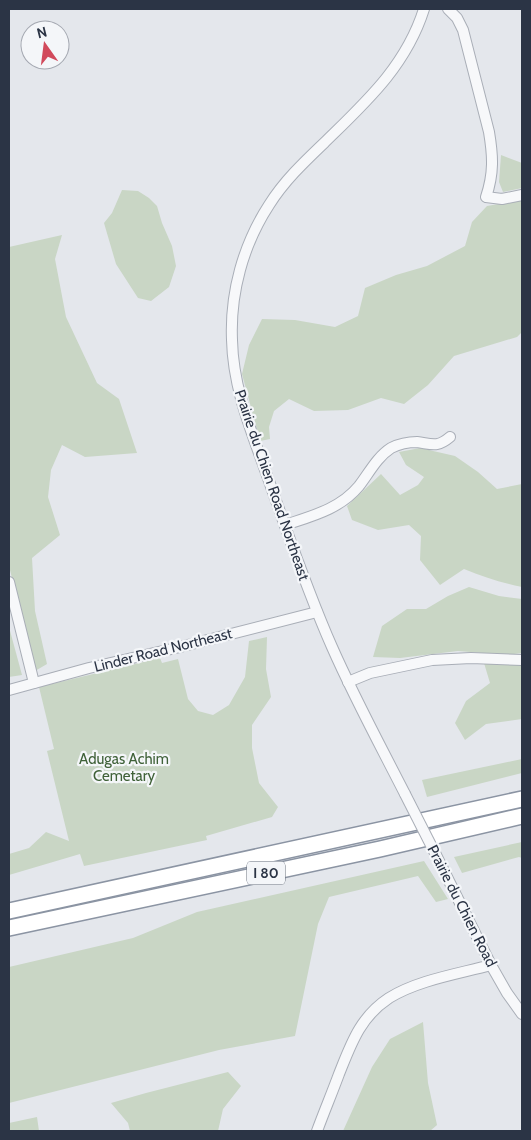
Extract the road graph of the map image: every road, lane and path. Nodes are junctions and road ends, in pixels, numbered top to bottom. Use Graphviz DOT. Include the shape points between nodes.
graph roads {
  1 [pos="424,9"];
  2 [pos="448,9"];
  3 [pos="522,195"];
  4 [pos="450,437"];
  5 [pos="285,526"];
  6 [pos="9,582"];
  7 [pos="317,612"];
  8 [pos="522,660"];
  9 [pos="348,682"];
  10 [pos="34,683"];
  11 [pos="9,690"];
  12 [pos="405,794"];
  13 [pos="522,799"];
  14 [pos="522,816"];
  15 [pos="9,910"];
  16 [pos="9,928"];
  17 [pos="491,965"];
  18 [pos="522,1014"];
  19 [pos="317,1131"];
  1 -- 5 [label="street, Prairie du Chien Road Northeast" via="409,45 374,95 300,167 271,202 253,234 238,275 232,323 237,387"];
  2 -- 3 [label="street" via="463,30 489,132 493,169 486,196"];
  4 -- 5 [label="street" via="434,445 410,442 393,447 381,456 359,486 343,501 322,513"];
  5 -- 7 [label="street, Prairie du Chien Road Northeast"];
  6 -- 10 [label="street"];
  7 -- 9 [label="street, Prairie du Chien Road Northeast"];
  7 -- 10 [label="street, Linder Road Northeast"];
  8 -- 9 [label="street" via="432,660 370,673"];
  9 -- 12 [label="street, Prairie du Chien Road Northeast"];
  10 -- 11 [label="street, Linder Road Northeast"];
  12 -- 17 [label="street, Prairie du Chien Road, bridge"];
  13 -- 15 [label="highway, I 80"];
  14 -- 16 [label="highway, I 80"];
  17 -- 18 [label="street, Prairie du Chien Road"];
  17 -- 19 [label="street" via="414,986 376,1008 355,1034"];
}
